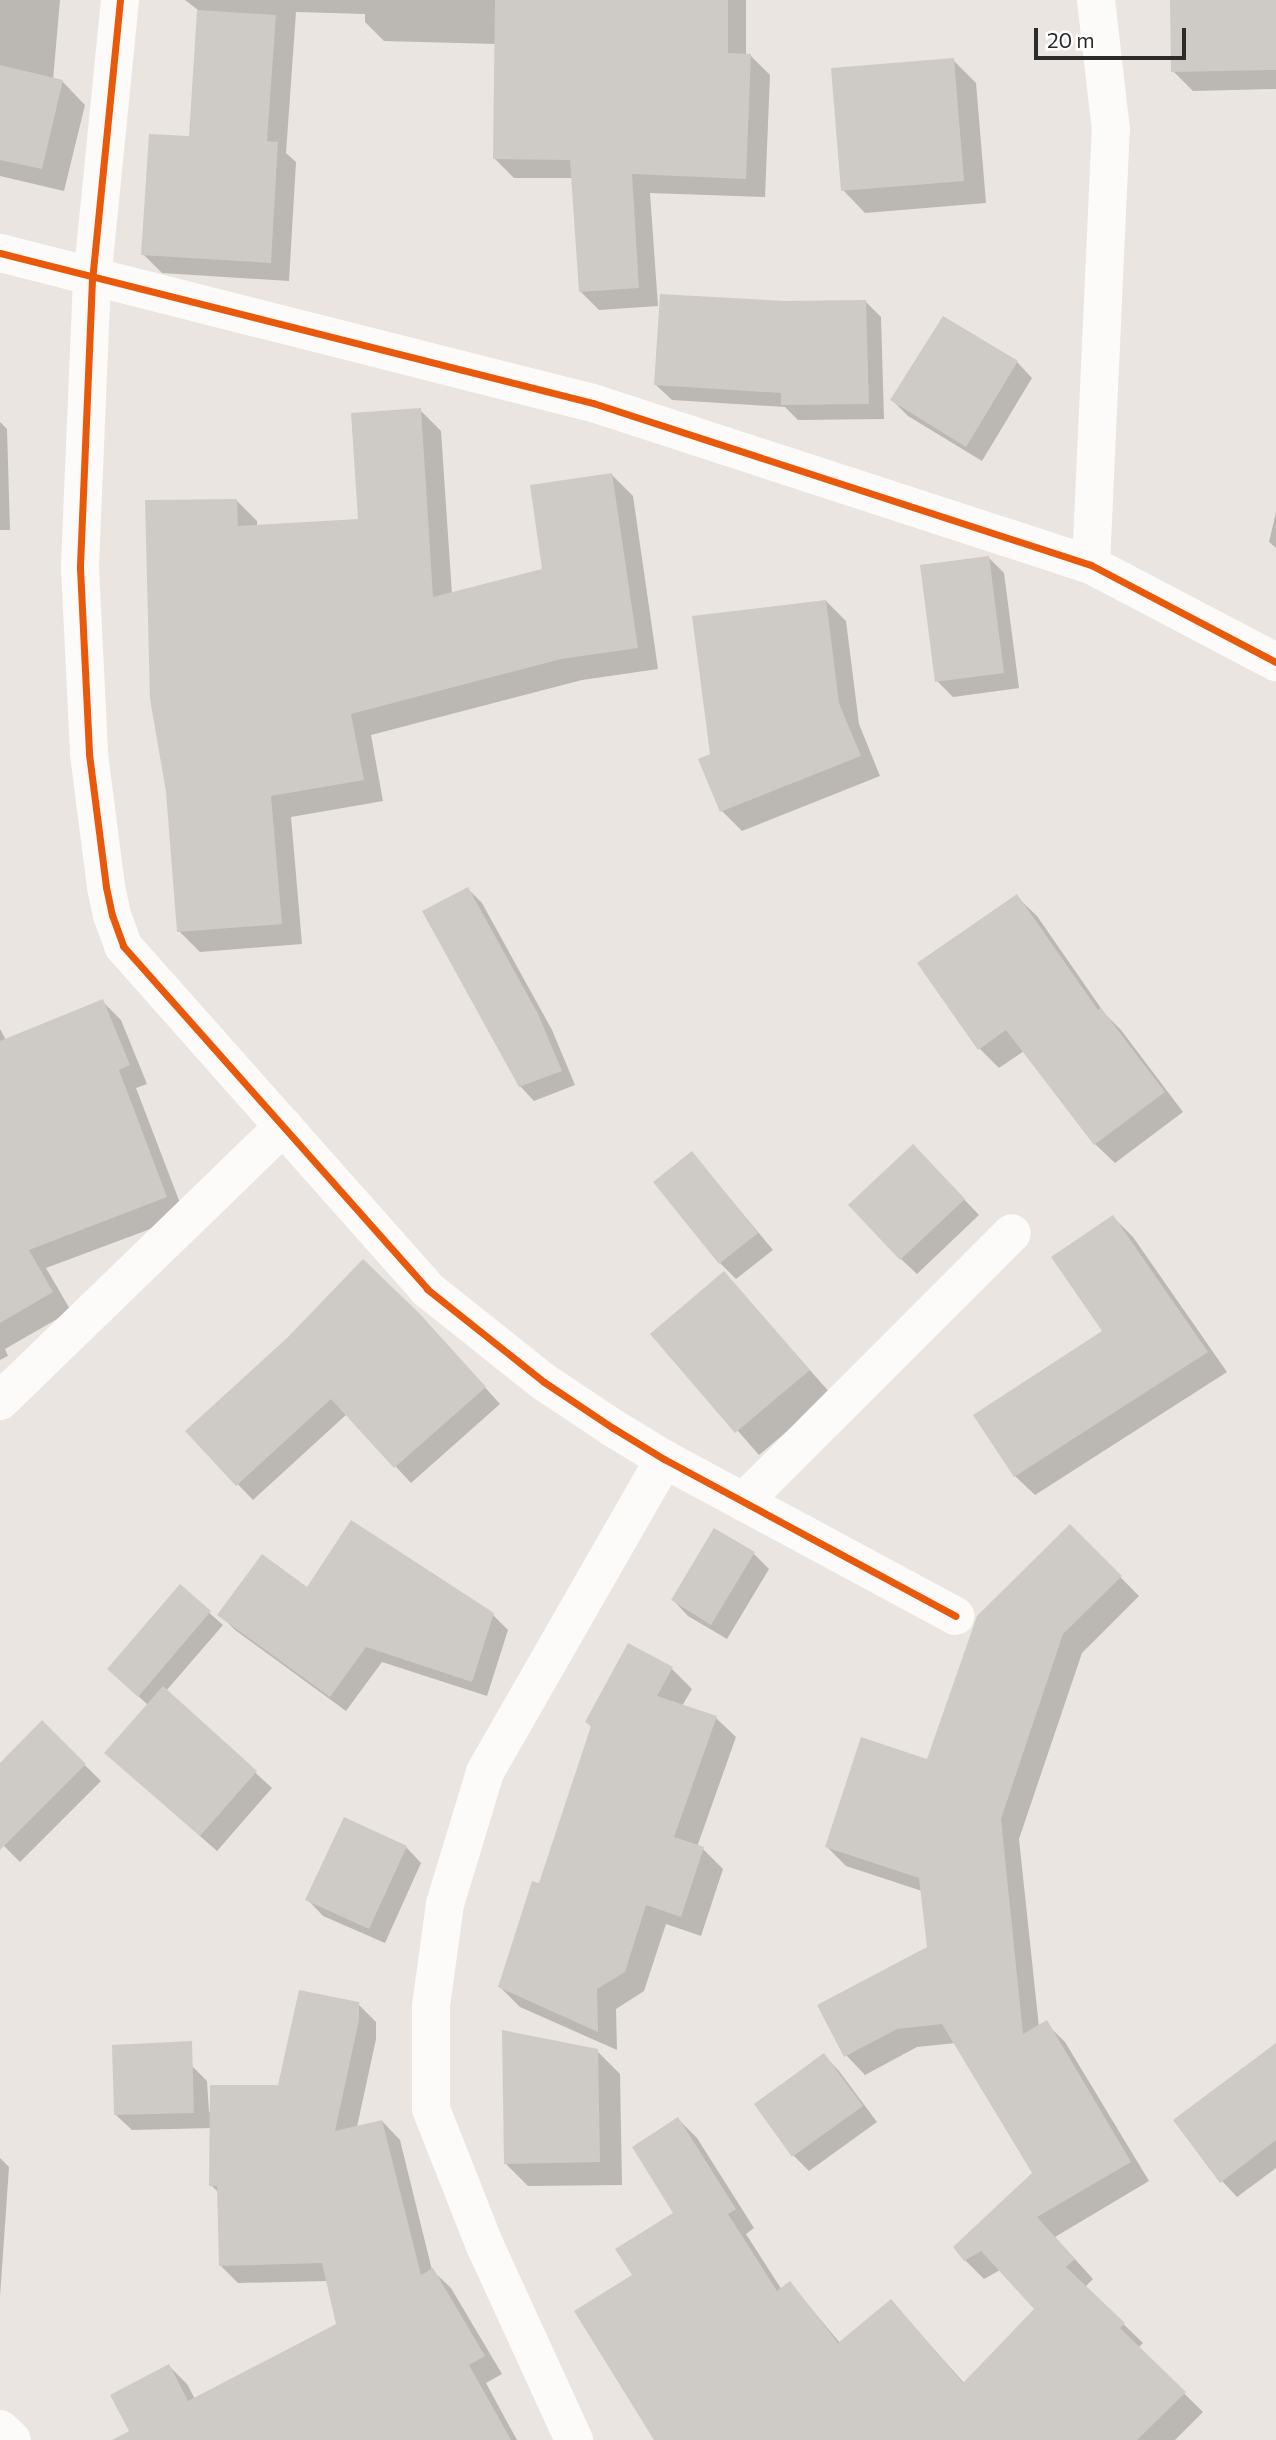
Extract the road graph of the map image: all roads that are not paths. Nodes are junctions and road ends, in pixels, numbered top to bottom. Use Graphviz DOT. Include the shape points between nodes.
graph roads {
  1 [pos="120,0"];
  2 [pos="1096,0"];
  3 [pos="0,253"];
  4 [pos="92,279"];
  5 [pos="1091,565"];
  6 [pos="1276,662"];
  7 [pos="284,1126"];
  8 [pos="1012,1233"];
  9 [pos="0,1401"];
  10 [pos="664,1459"];
  11 [pos="743,1502"];
  12 [pos="956,1616"];
  13 [pos="0,2429"];
  14 [pos="12,2440"];
  15 [pos="574,2440"];
  1 -- 4 [label="street"];
  2 -- 5 [label="street" via="1111,130"];
  3 -- 4 [label="street"];
  4 -- 5 [label="street" via="593,403"];
  4 -- 7 [label="street" via="80,568 89,754 111,915 123,946"];
  5 -- 6 [label="street"];
  7 -- 9 [label="street"];
  7 -- 10 [label="street" via="427,1289 544,1382"];
  8 -- 11 [label="street"];
  10 -- 11 [label="street"];
  10 -- 15 [label="street" via="485,1772 445,1904 431,2006 431,2109 485,2246"];
  11 -- 12 [label="street"];
  13 -- 14 [label="street"];
}
